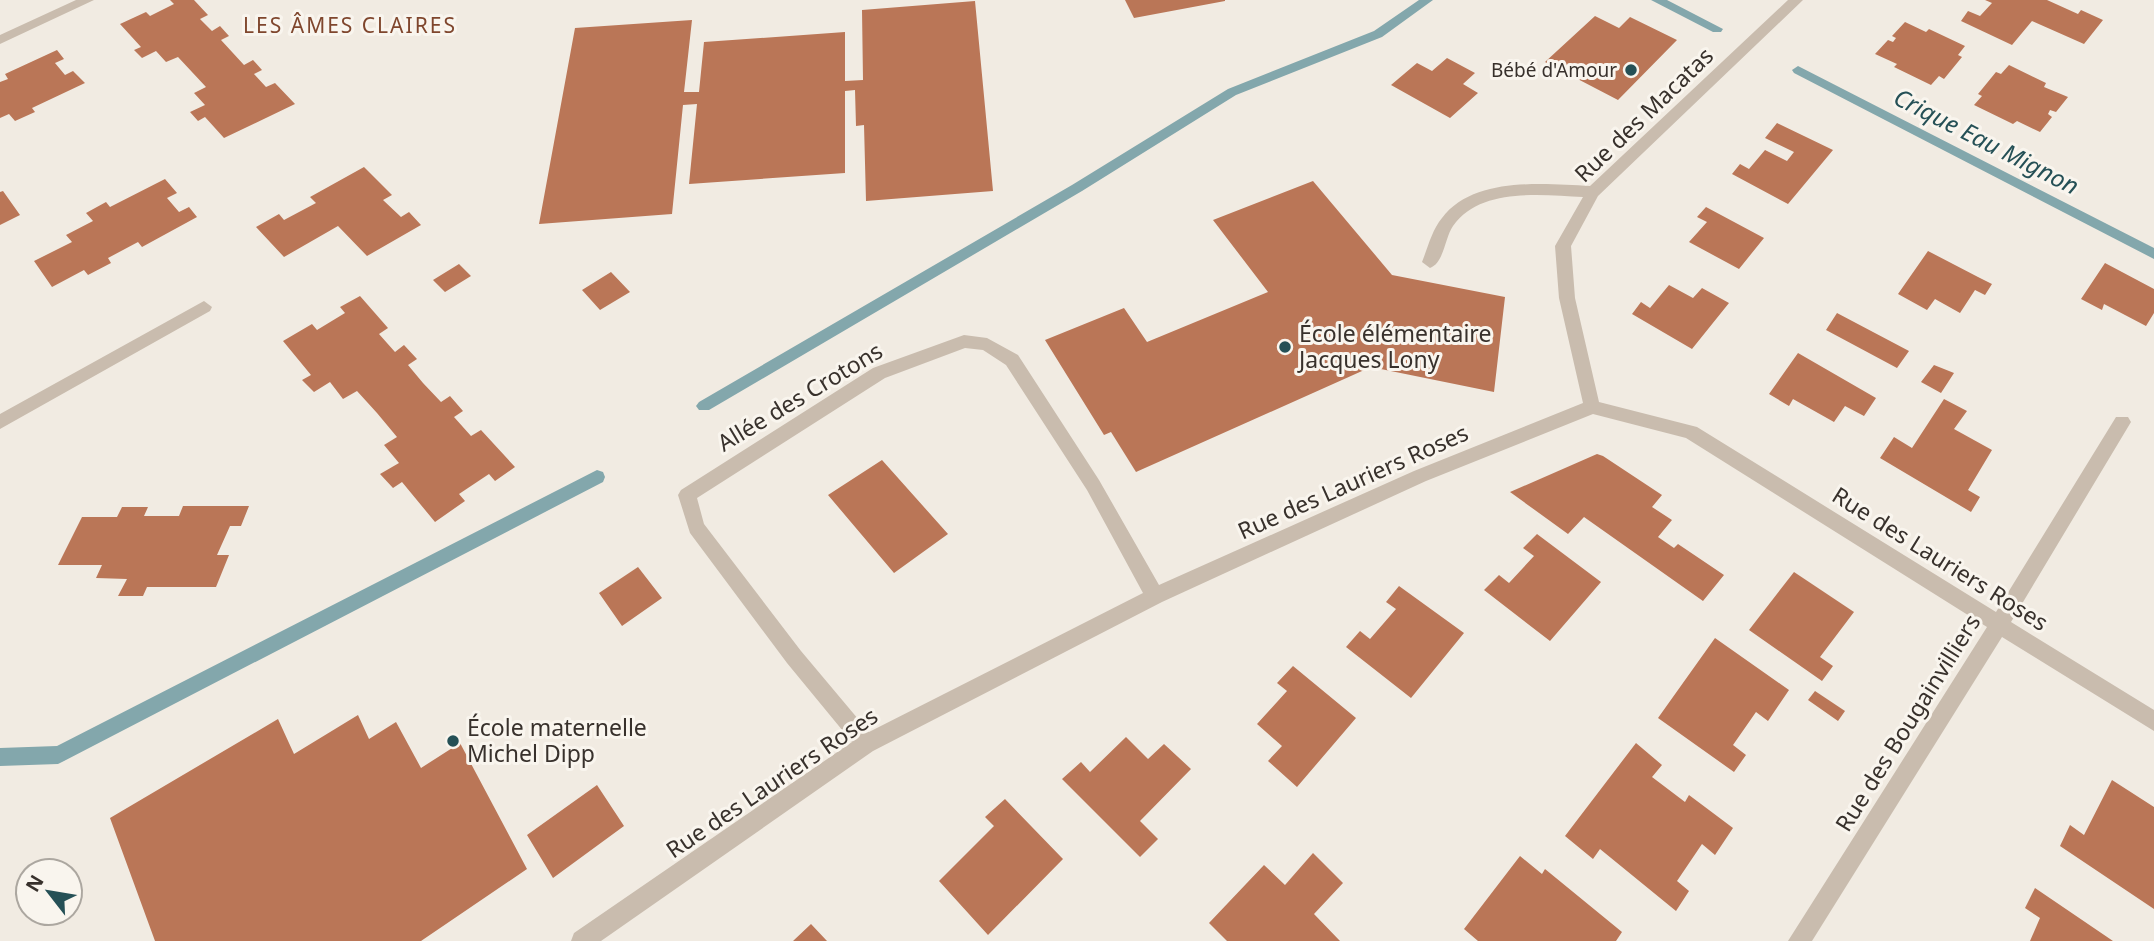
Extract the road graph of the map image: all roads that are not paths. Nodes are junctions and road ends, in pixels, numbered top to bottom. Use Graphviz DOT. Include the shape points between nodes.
graph roads {
  1 [pos="87,0"];
  2 [pos="1796,0"];
  3 [pos="0,40"];
  4 [pos="1592,192"];
  5 [pos="1430,262"];
  6 [pos="204,307"];
  7 [pos="1592,407"];
  8 [pos="0,422"];
  9 [pos="2122,422"];
  10 [pos="1155,596"];
  11 [pos="1999,625"];
  12 [pos="2154,721"];
  13 [pos="866,744"];
  14 [pos="582,941"];
  15 [pos="1799,941"];
  1 -- 3 [label="street"];
  2 -- 4 [label="street, Rue des Macatas"];
  4 -- 5 [label="street" via="1500,193 1467,205 1448,221"];
  4 -- 7 [label="street, Rue des Macatas" via="1563,246 1567,298"];
  6 -- 8 [label="street"];
  7 -- 10 [label="street, Rue des Lauriers Roses" via="1420,477"];
  7 -- 11 [label="street, Rue des Lauriers Roses" via="1691,432"];
  9 -- 11 [label="street, Rue des Bougainvilliers"];
  10 -- 13 [label="street, Rue des Lauriers Roses"];
  10 -- 13 [label="street, Allée des Crotons" via="1093,485 1012,360 987,344 964,341 879,373 687,495 696,527"];
  11 -- 12 [label="street, Rue des Lauriers Roses"];
  11 -- 15 [label="street, Rue des Bougainvilliers"];
  13 -- 14 [label="street, Rue des Lauriers Roses"];
}
